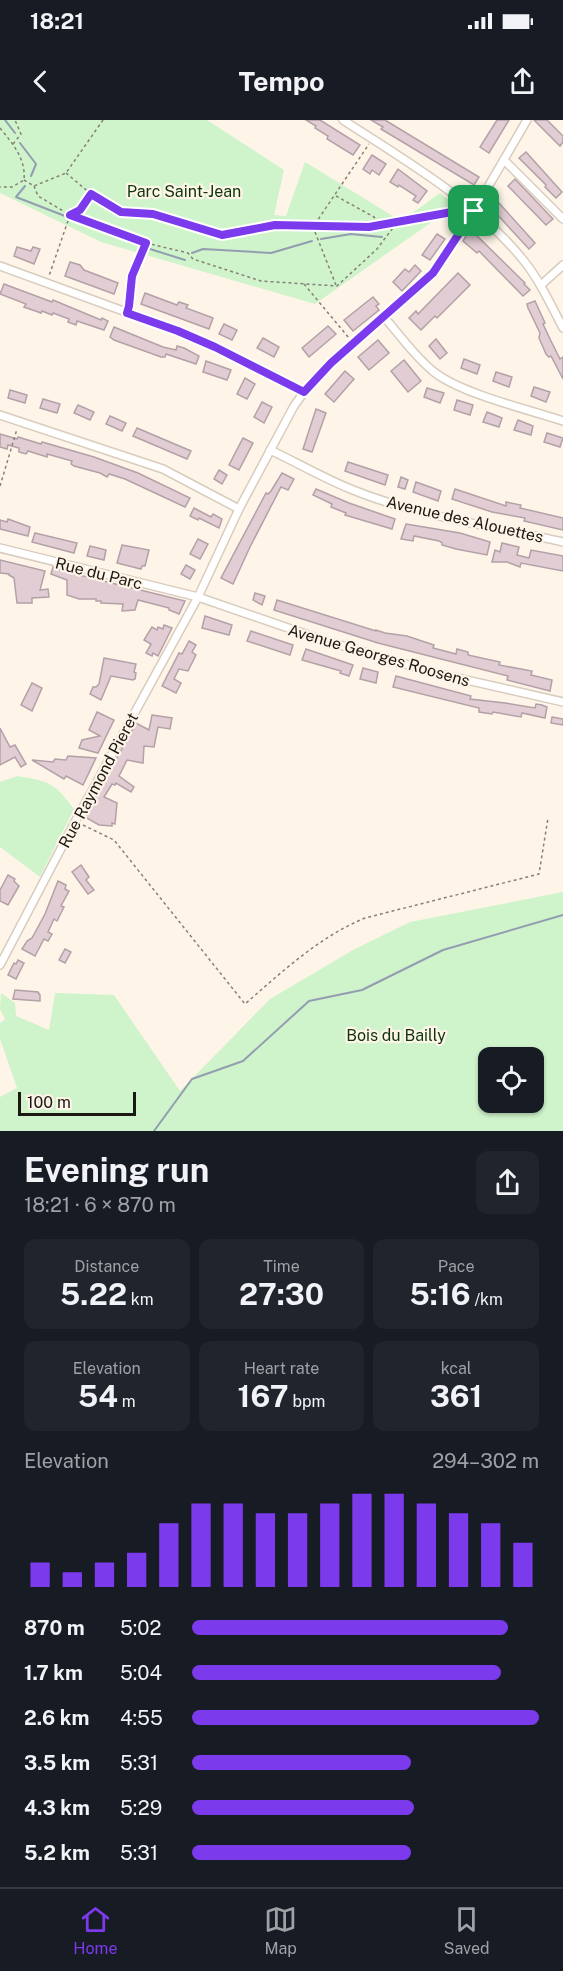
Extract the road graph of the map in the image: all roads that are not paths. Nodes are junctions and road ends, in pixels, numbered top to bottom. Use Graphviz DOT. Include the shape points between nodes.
graph roads {
  1 [pos="343,120"];
  2 [pos="527,120"];
  3 [pos="504,160"];
  4 [pos="474,211"];
  5 [pos="563,219"];
  6 [pos="563,265"];
  7 [pos="0,266"];
  8 [pos="541,285"];
  9 [pos="384,317"];
  10 [pos="563,328"];
  11 [pos="304,392"];
  12 [pos="0,415"];
  13 [pos="563,421"];
  14 [pos="270,450"];
  15 [pos="239,509"];
  16 [pos="563,542"];
  17 [pos="0,548"];
  18 [pos="198,597"];
  19 [pos="563,702"];
  20 [pos="0,965"];
  1 -- 4 [label="street" via="429,176"];
  2 -- 3 [label="street, Rue Raymond Pieret"];
  3 -- 4 [label="street, Rue Raymond Pieret"];
  3 -- 5 [label="street"];
  4 -- 8 [label="street" via="523,260"];
  4 -- 9 [label="street, Rue Raymond Pieret" via="433,273"];
  6 -- 8 [label="street"];
  7 -- 11 [label="street" via="178,331"];
  8 -- 10 [label="street"];
  9 -- 11 [label="street, Rue Raymond Pieret"];
  9 -- 13 [label="street" via="418,357 452,382"];
  11 -- 14 [label="street, Rue Raymond Pieret"];
  12 -- 15 [label="street" via="164,469"];
  14 -- 15 [label="street, Rue Raymond Pieret"];
  14 -- 16 [label="street, Avenue des Alouettes" via="381,500"];
  15 -- 18 [label="street, Rue Raymond Pieret"];
  17 -- 18 [label="street, Rue du Parc"];
  18 -- 19 [label="street, Avenue Georges Roosens" via="383,658"];
  18 -- 20 [label="street, Rue Raymond Pieret"];
}
